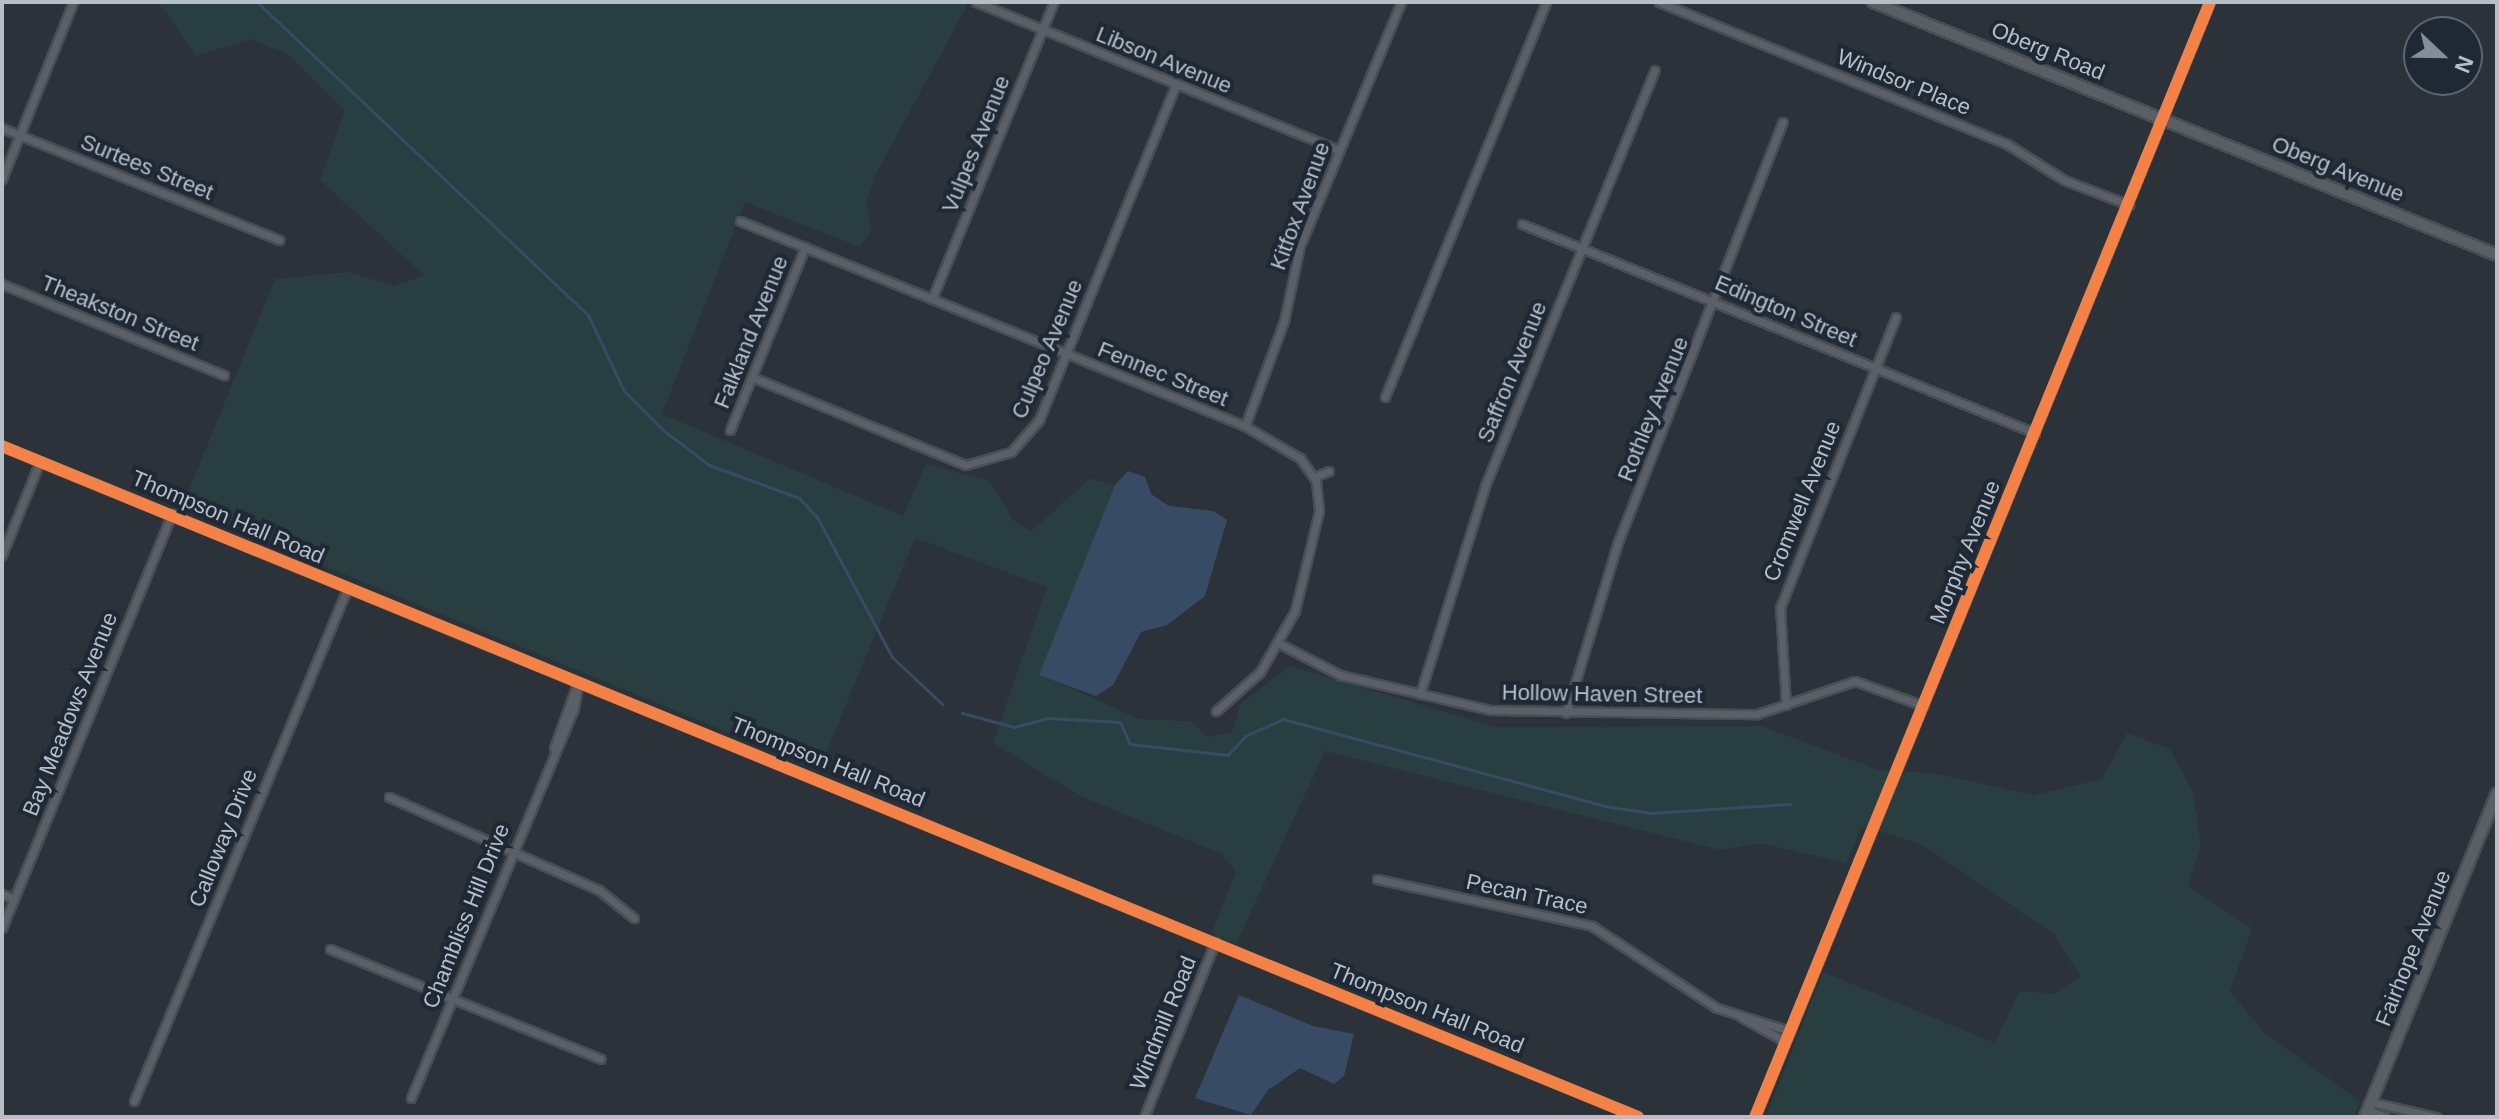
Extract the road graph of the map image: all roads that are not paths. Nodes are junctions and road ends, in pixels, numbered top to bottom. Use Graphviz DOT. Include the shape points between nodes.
graph roads {
  1 [pos="73,2"];
  2 [pos="976,2"];
  3 [pos="1054,2"];
  4 [pos="1401,2"];
  5 [pos="1546,2"];
  6 [pos="1659,2"];
  7 [pos="1873,2"];
  8 [pos="2210,2"];
  9 [pos="1042,30"];
  10 [pos="1655,70"];
  11 [pos="1176,84"];
  12 [pos="2164,120"];
  13 [pos="1783,122"];
  14 [pos="2,128"];
  15 [pos="20,135"];
  16 [pos="1339,150"];
  17 [pos="2,179"];
  18 [pos="2129,205"];
  19 [pos="740,221"];
  20 [pos="1522,224"];
  21 [pos="279,240"];
  22 [pos="805,247"];
  23 [pos="1583,247"];
  24 [pos="2497,255"];
  25 [pos="2,284"];
  26 [pos="932,299"];
  27 [pos="1717,301"];
  28 [pos="1896,317"];
  29 [pos="1065,354"];
  30 [pos="1875,369"];
  31 [pos="224,375"];
  32 [pos="752,377"];
  33 [pos="1385,397"];
  34 [pos="1245,426"];
  35 [pos="730,430"];
  36 [pos="2035,433"];
  37 [pos="2,446"];
  38 [pos="40,461"];
  39 [pos="1329,471"];
  40 [pos="1314,477"];
  41 [pos="172,514"];
  42 [pos="2,555"];
  43 [pos="347,589"];
  44 [pos="1280,644"];
  45 [pos="579,682"];
  46 [pos="1420,694"];
  47 [pos="1786,705"];
  48 [pos="1924,706"];
  49 [pos="1216,711"];
  50 [pos="1566,713"];
  51 [pos="2497,794"];
  52 [pos="389,797"];
  53 [pos="513,851"];
  54 [pos="1377,879"];
  55 [pos="2,894"];
  56 [pos="14,899"];
  57 [pos="634,918"];
  58 [pos="2,928"];
  59 [pos="1215,942"];
  60 [pos="330,949"];
  61 [pos="453,998"];
  62 [pos="1741,1017"];
  63 [pos="1790,1031"];
  64 [pos="1786,1042"];
  65 [pos="601,1059"];
  66 [pos="411,1098"];
  67 [pos="134,1101"];
  68 [pos="2368,1110"];
  69 [pos="1144,1117"];
  70 [pos="1638,1117"];
  71 [pos="1755,1117"];
  72 [pos="2385,1117"];
  73 [pos="2436,1117"];
  1 -- 15 [label="street"];
  2 -- 9 [label="street, Libson Avenue"];
  3 -- 9 [label="street, Vulpes Avenue"];
  4 -- 16 [label="street, Kitfox Avenue"];
  5 -- 33 [label="street"];
  6 -- 18 [label="street, Windsor Place" via="2007,144 2064,180"];
  7 -- 12 [label="street, Oberg Road"];
  8 -- 12 [label="street, Morphy Avenue"];
  9 -- 11 [label="street, Libson Avenue"];
  9 -- 26 [label="street, Vulpes Avenue"];
  10 -- 23 [label="street, Saffron Avenue"];
  11 -- 16 [label="street, Libson Avenue"];
  11 -- 29 [label="street, Culpeo Avenue"];
  12 -- 18 [label="street, Morphy Avenue"];
  12 -- 24 [label="street, Oberg Avenue"];
  13 -- 27 [label="street, Rothley Avenue"];
  14 -- 15 [label="street, Surtees Street"];
  15 -- 17 [label="street"];
  15 -- 21 [label="street, Surtees Street"];
  16 -- 34 [label="street, Kitfox Avenue" via="1300,246 1284,321"];
  18 -- 36 [label="street, Morphy Avenue"];
  19 -- 22 [label="street, Fennec Street"];
  20 -- 23 [label="street, Edington Street"];
  22 -- 26 [label="street, Fennec Street"];
  22 -- 32 [label="street, Falkland Avenue"];
  23 -- 27 [label="street, Edington Street"];
  23 -- 46 [label="street, Saffron Avenue" via="1459,555"];
  25 -- 31 [label="street, Theakston Street"];
  26 -- 29 [label="street, Fennec Street"];
  27 -- 30 [label="street, Edington Street"];
  27 -- 50 [label="street, Rothley Avenue" via="1618,542"];
  28 -- 30 [label="street, Cromwell Avenue"];
  29 -- 32 [label="street, Culpeo Avenue" via="1034,429 1011,452 980,465"];
  29 -- 34 [label="street, Fennec Street"];
  30 -- 36 [label="street, Edington Street"];
  30 -- 47 [label="street, Cromwell Avenue" via="1780,608"];
  32 -- 35 [label="street, Falkland Avenue"];
  34 -- 40 [label="street, Fennec Street" via="1291,450"];
  36 -- 48 [label="street, Morphy Avenue"];
  37 -- 38 [label="street, Thompson Hall Road"];
  38 -- 41 [label="street, Thompson Hall Road"];
  38 -- 42 [label="street"];
  39 -- 40 [label="street"];
  40 -- 44 [label="street" via="1317,522"];
  41 -- 43 [label="street, Thompson Hall Road"];
  41 -- 56 [label="street, Bay Meadows Avenue"];
  43 -- 45 [label="street, Thompson Hall Road"];
  43 -- 67 [label="street, Calloway Drive"];
  44 -- 46 [label="street, Hollow Haven Street" via="1321,668"];
  44 -- 49 [label="street"];
  45 -- 53 [label="street, Chambliss Hill Drive"];
  45 -- 59 [label="street, Thompson Hall Road"];
  46 -- 50 [label="street, Hollow Haven Street" via="1491,710"];
  47 -- 48 [label="street, Hollow Haven Street" via="1855,681"];
  47 -- 50 [label="street, Hollow Haven Street" via="1757,714"];
  48 -- 63 [label="street, Morphy Avenue"];
  51 -- 68 [label="street, Fairhope Avenue"];
  52 -- 53 [label="street"];
  53 -- 57 [label="street" via="599,890"];
  53 -- 61 [label="street, Chambliss Hill Drive"];
  54 -- 62 [label="street, Pecan Trace" via="1592,926 1688,991"];
  55 -- 56 [label="street"];
  56 -- 58 [label="street, Bay Meadows Avenue"];
  59 -- 69 [label="street, Windmill Road"];
  59 -- 70 [label="street, Thompson Hall Road"];
  60 -- 61 [label="street"];
  61 -- 65 [label="street"];
  61 -- 66 [label="street, Chambliss Hill Drive"];
  62 -- 63 [label="street, Pecan Trace"];
  62 -- 64 [label="street, Pecan Trace"];
  63 -- 64 [label="street, Morphy Avenue"];
  64 -- 71 [label="street, Morphy Avenue"];
  68 -- 72 [label="street"];
  68 -- 73 [label="street"];
}
